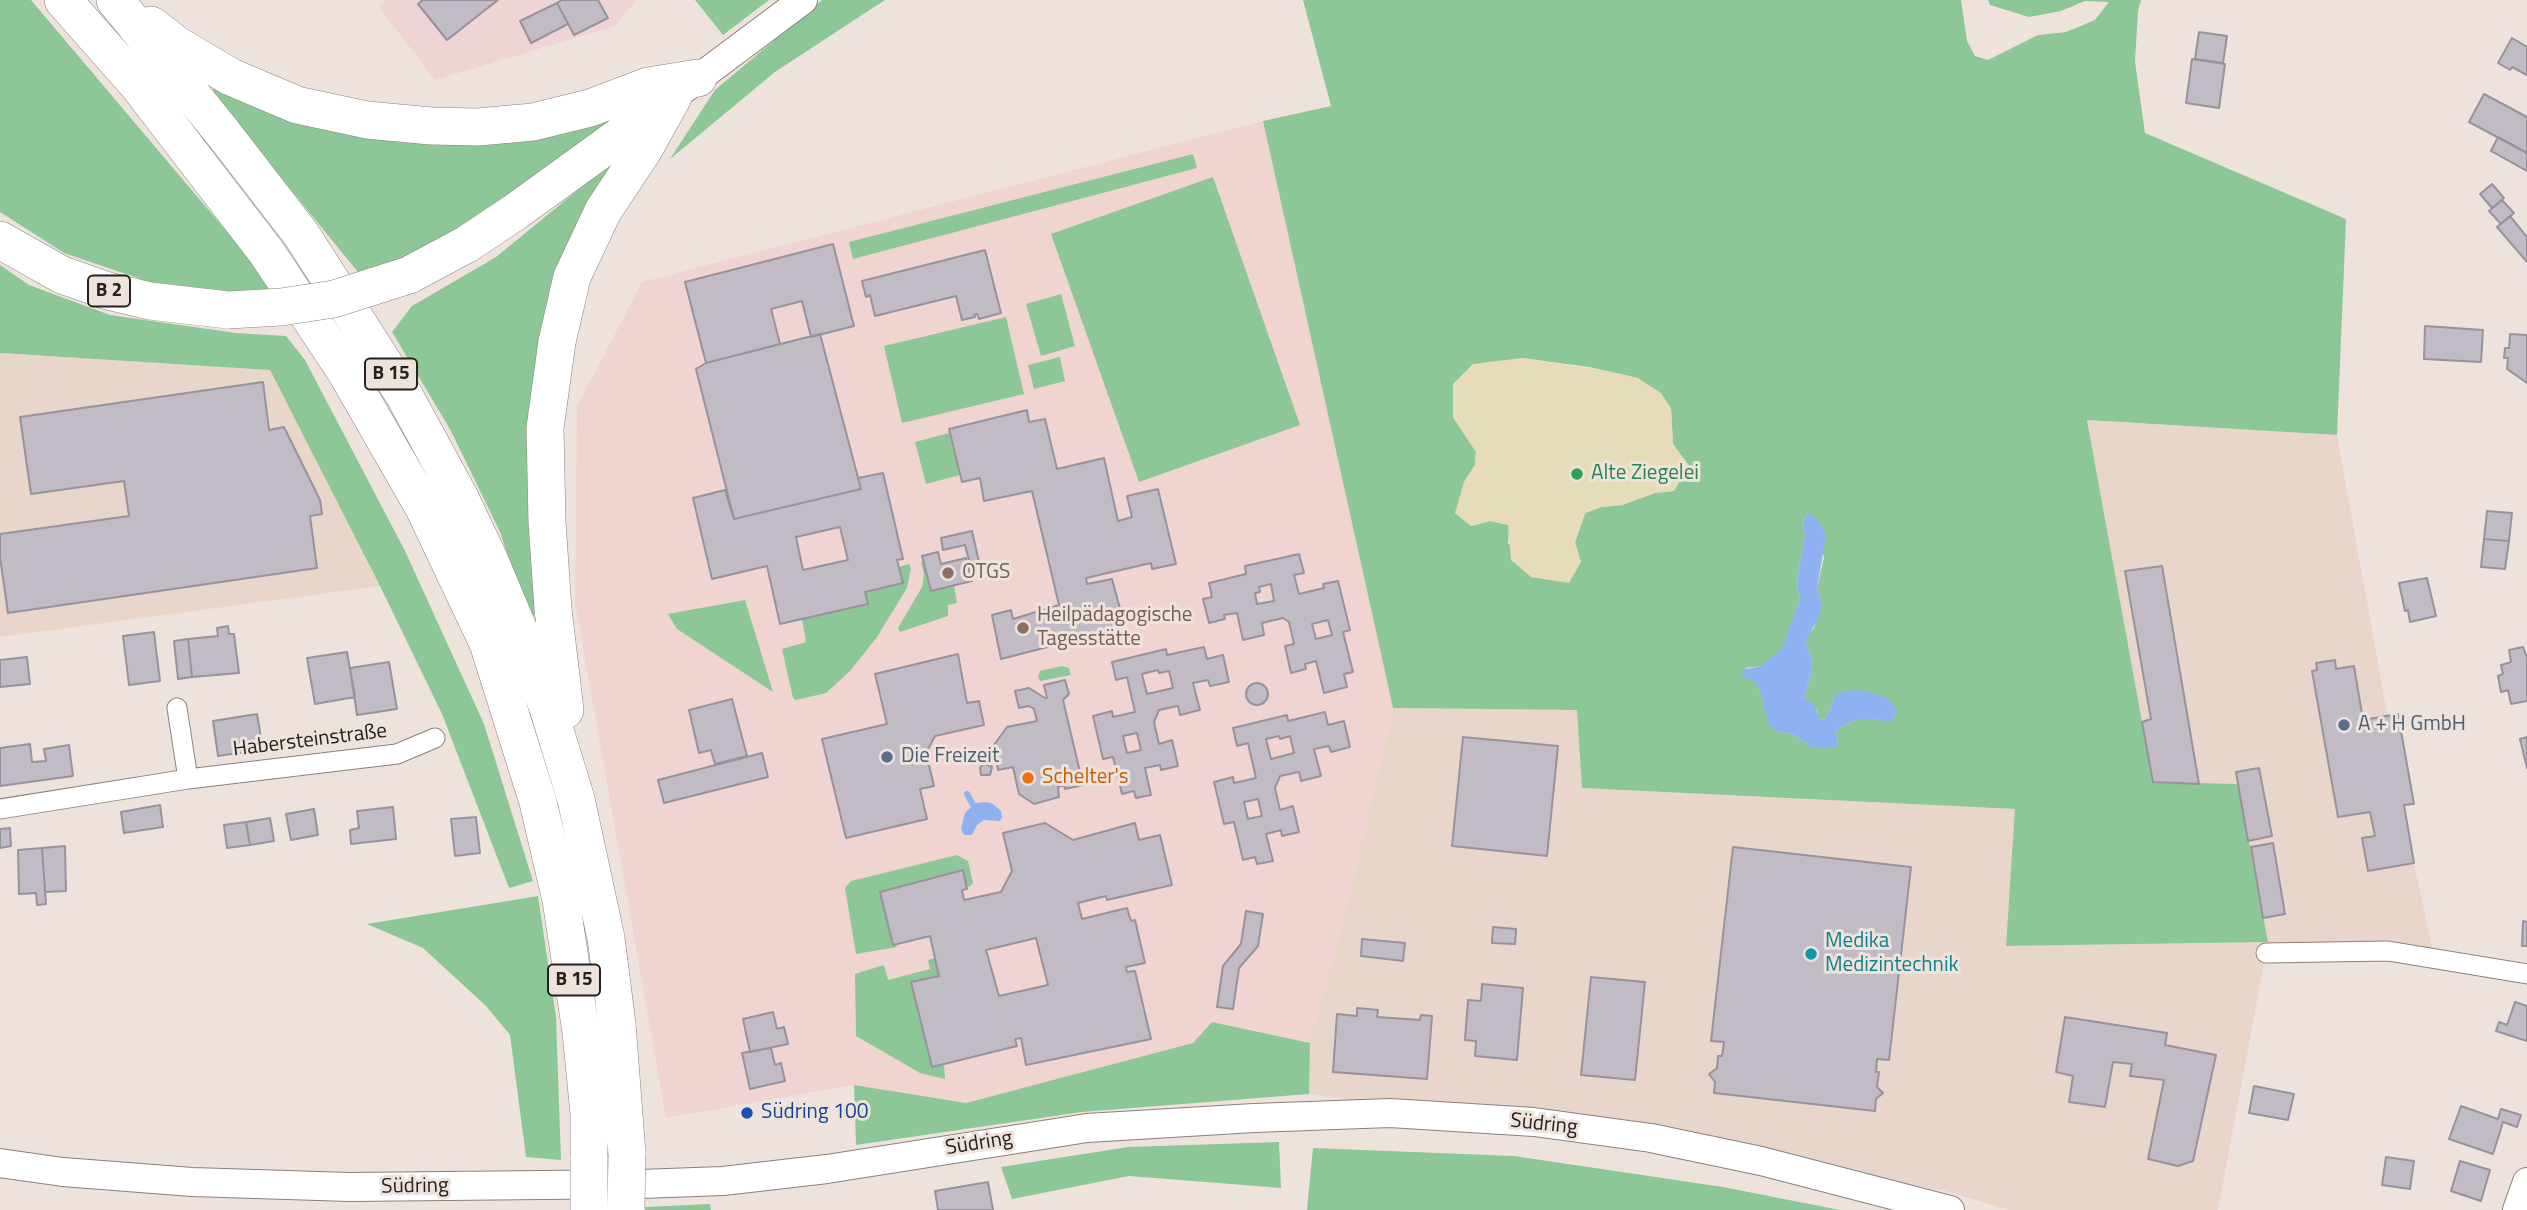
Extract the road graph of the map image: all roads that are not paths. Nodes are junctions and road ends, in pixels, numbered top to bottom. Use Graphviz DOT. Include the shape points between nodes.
graph roads {
  1 [pos="63,0"];
  2 [pos="115,0"];
  3 [pos="121,0"];
  4 [pos="803,0"];
  5 [pos="686,88"];
  6 [pos="0,240"];
  7 [pos="177,708"];
  8 [pos="435,738"];
  9 [pos="188,779"];
  10 [pos="576,799"];
  11 [pos="0,809"];
  12 [pos="2266,953"];
  13 [pos="2527,974"];
  14 [pos="0,1163"];
  15 [pos="2527,1182"];
  16 [pos="626,1209"];
  17 [pos="589,1210"];
  18 [pos="1950,1210"];
  19 [pos="2517,1210"];
  1 -- 17 [label="highway, B 15, bridge" via="138,85 267,253 346,372 424,508 488,643 538,802 561,900 582,1032 589,1114"];
  2 -- 10 [label="highway, B 15" via="301,234 404,396 459,496 520,633"];
  3 -- 5 [label="highway" via="177,46 231,77 297,105 367,120 478,127 533,122 590,108 648,86"];
  4 -- 5 [label="street"];
  5 -- 6 [label="highway, B 2, bridge" via="467,244 409,275 334,299 228,310 150,301 62,275"];
  5 -- 10 [label="highway, B 15" via="603,211 572,277 557,342 545,428 547,522"];
  7 -- 9 [label="street"];
  8 -- 9 [label="street, Habersteinstraße" via="397,754"];
  9 -- 11 [label="street, Habersteinstraße"];
  10 -- 16 [label="highway, B 15, bridge" via="606,938 617,1024 627,1154"];
  12 -- 13 [label="street" via="2388,951"];
  14 -- 18 [label="street, Südring" via="218,1183 351,1187 652,1184 827,1169 1087,1128 1390,1114 1534,1122 1651,1138"];
  15 -- 19 [label="street"];
}
